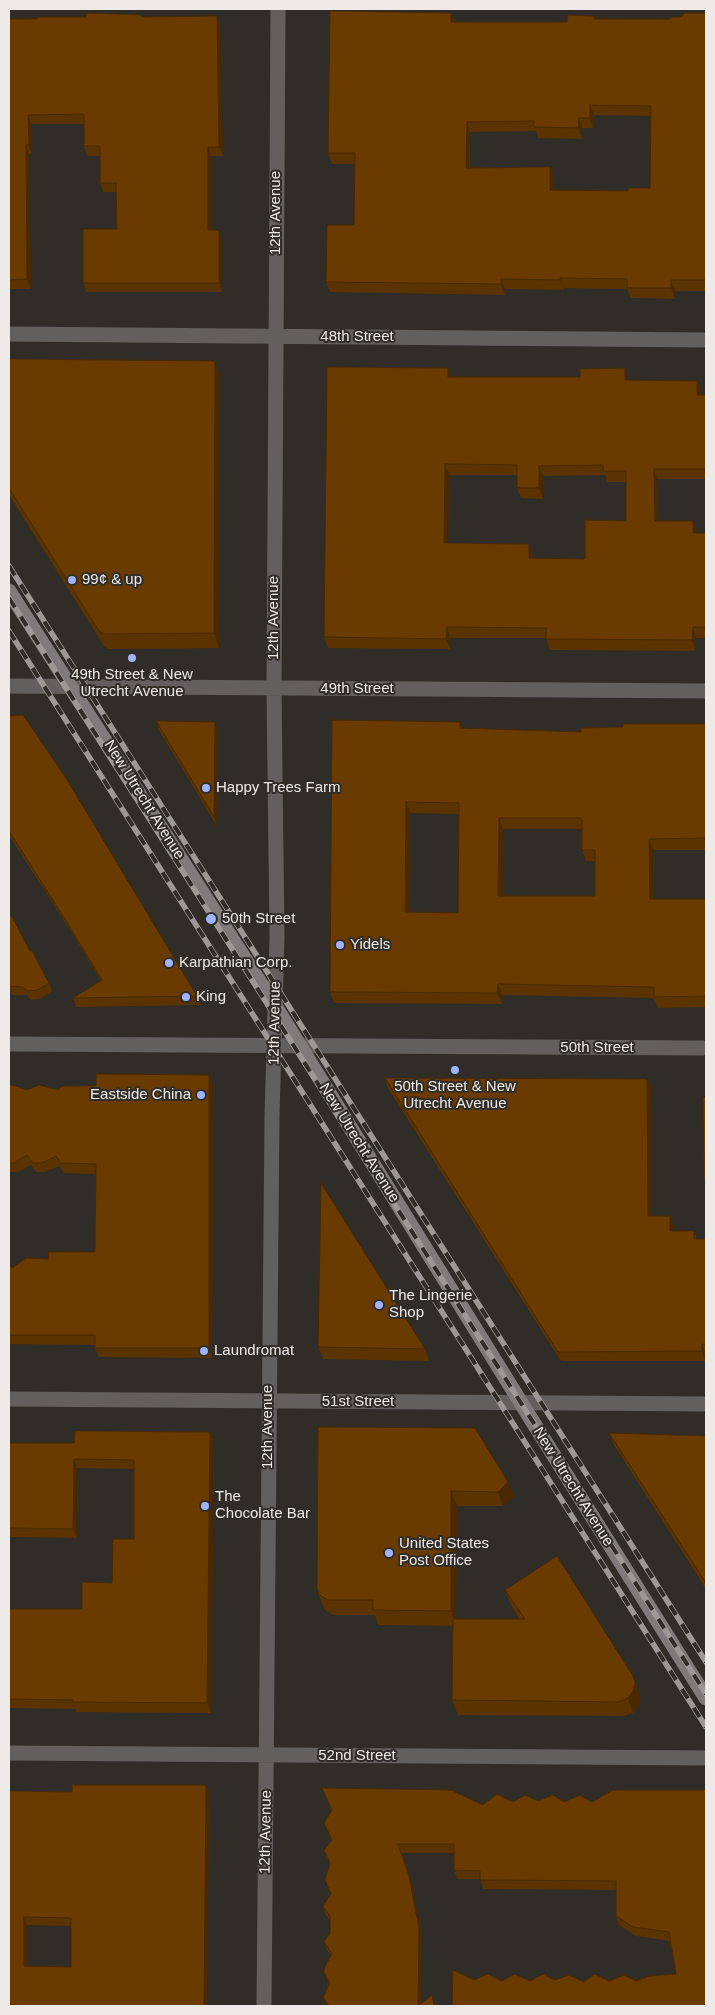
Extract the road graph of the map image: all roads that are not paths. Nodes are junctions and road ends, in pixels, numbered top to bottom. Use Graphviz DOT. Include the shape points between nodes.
graph roads {
  1 [pos="278,9"];
  2 [pos="9,334"];
  3 [pos="275,336"];
  4 [pos="706,340"];
  5 [pos="9,591"];
  6 [pos="9,686"];
  7 [pos="71,687"];
  8 [pos="274,688"];
  9 [pos="706,691"];
  10 [pos="275,1006"];
  11 [pos="9,1044"];
  12 [pos="299,1045"];
  13 [pos="274,1046"];
  14 [pos="706,1048"];
  15 [pos="9,1399"];
  16 [pos="268,1401"];
  17 [pos="522,1404"];
  18 [pos="706,1404"];
  19 [pos="706,1698"];
  20 [pos="9,1754"];
  21 [pos="266,1756"];
  22 [pos="706,1758"];
  23 [pos="264,2006"];
  1 -- 3 [label="street, 12th Avenue"];
  2 -- 3 [label="street, 48th Street"];
  3 -- 4 [label="street, 48th Street"];
  3 -- 8 [label="street, 12th Avenue"];
  5 -- 7 [label="street, New Utrecht Avenue"];
  6 -- 7 [label="street, 49th Street"];
  7 -- 8 [label="street, 49th Street"];
  7 -- 10 [label="street, New Utrecht Avenue"];
  8 -- 9 [label="street, 49th Street"];
  8 -- 10 [label="street, 12th Avenue"];
  10 -- 12 [label="street, New Utrecht Avenue"];
  10 -- 13 [label="street, 12th Avenue"];
  11 -- 13 [label="street, 50th Street"];
  12 -- 13 [label="street, 50th Street"];
  12 -- 14 [label="street, 50th Street"];
  12 -- 17 [label="street, New Utrecht Avenue"];
  13 -- 16 [label="street, 12th Avenue"];
  15 -- 16 [label="street, 51st Street"];
  16 -- 17 [label="street, 51st Street"];
  16 -- 21 [label="street, 12th Avenue"];
  17 -- 18 [label="street, 51st Street"];
  17 -- 19 [label="street, New Utrecht Avenue"];
  20 -- 21 [label="street, 52nd Street"];
  21 -- 22 [label="street, 52nd Street"];
  21 -- 23 [label="street, 12th Avenue"];
}
